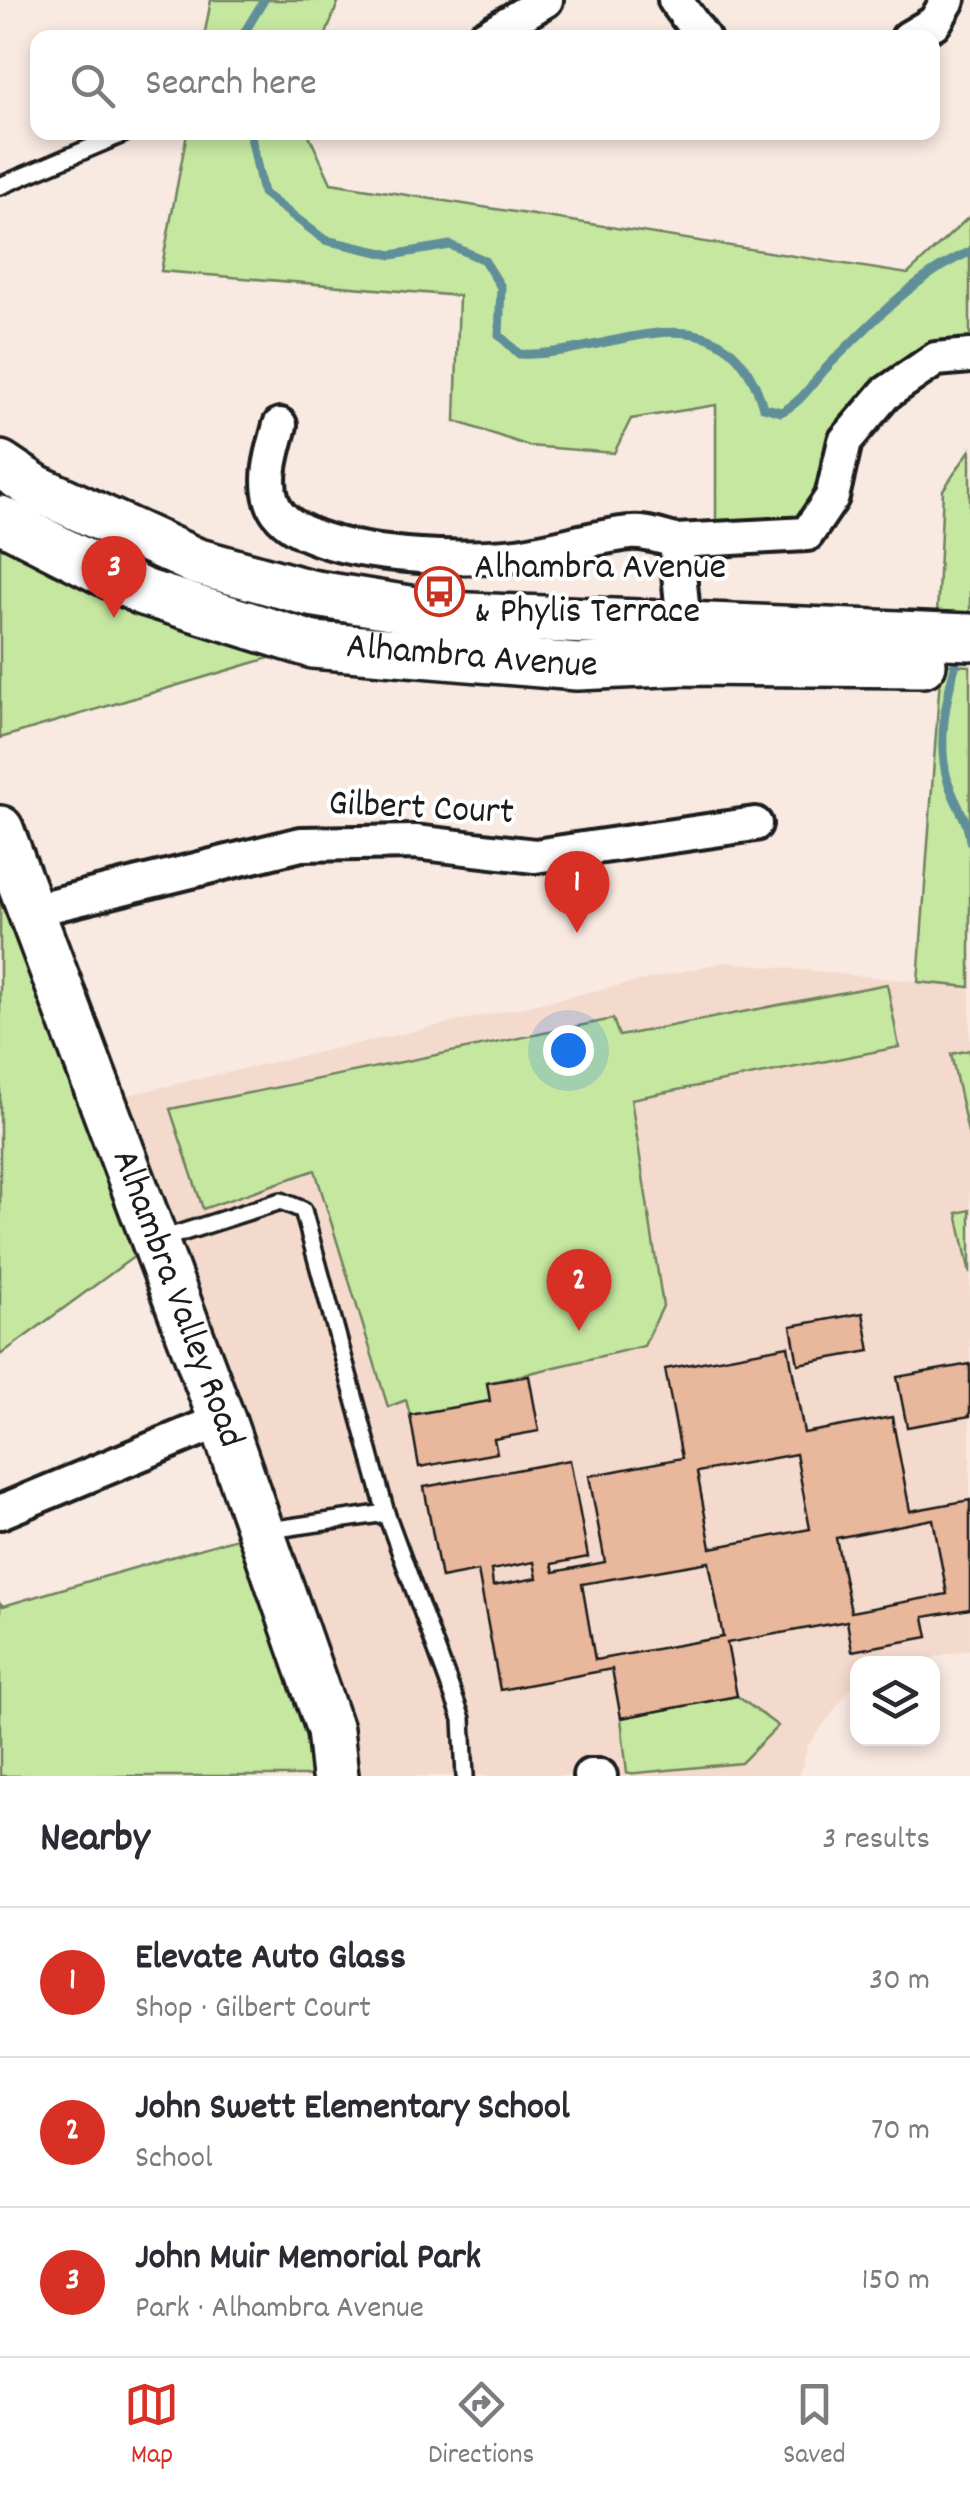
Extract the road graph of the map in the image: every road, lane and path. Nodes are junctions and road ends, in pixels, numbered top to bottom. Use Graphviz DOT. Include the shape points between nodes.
graph roads {
  1 [pos="546,0"];
  2 [pos="675,0"];
  3 [pos="948,0"];
  4 [pos="496,30"];
  5 [pos="696,30"];
  6 [pos="922,30"];
  7 [pos="108,140"];
  8 [pos="0,186"];
  9 [pos="970,356"];
  10 [pos="280,425"];
  11 [pos="0,464"];
  12 [pos="0,519"];
  13 [pos="676,541"];
  14 [pos="685,642"];
  15 [pos="954,651"];
  16 [pos="755,824"];
  17 [pos="0,829"];
  18 [pos="29,911"];
  19 [pos="154,1242"];
  20 [pos="222,1420"];
  21 [pos="0,1512"];
  22 [pos="386,1513"];
  23 [pos="261,1531"];
  24 [pos="336,1776"];
  25 [pos="466,1776"];
  26 [pos="590,1776"];
  27 [pos="600,1776"];
  1 -- 4 [label="street"];
  2 -- 5 [label="street"];
  3 -- 6 [label="street" via="936,22"];
  7 -- 8 [label="lane"];
  9 -- 13 [label="street" via="936,359 885,394 845,441 832,497 807,534"];
  10 -- 13 [label="street" via="268,472 272,504 300,530 362,550 441,558 497,556 635,532"];
  11 -- 14 [label="main road, Alhambra Avenue" via="36,488 195,561 310,593"];
  12 -- 14 [label="main road, Alhambra Avenue" via="143,592 313,645 577,667"];
  13 -- 14 [label="street"];
  14 -- 15 [label="main road, Alhambra Avenue"];
  16 -- 18 [label="street, Gilbert Court" via="535,856 415,842 301,844"];
  17 -- 18 [label="main road, Alhambra Valley Road"];
  18 -- 19 [label="main road, Alhambra Valley Road"];
  19 -- 20 [label="main road, Alhambra Valley Road"];
  19 -- 22 [label="lane" via="281,1201 303,1210"];
  20 -- 21 [label="street"];
  20 -- 23 [label="main road, Alhambra Valley Road"];
  22 -- 23 [label="lane"];
  22 -- 25 [label="lane" via="462,1719"];
  23 -- 24 [label="main road, Alhambra Valley Road" via="330,1730"];
  26 -- 27 [label="street"];
}
